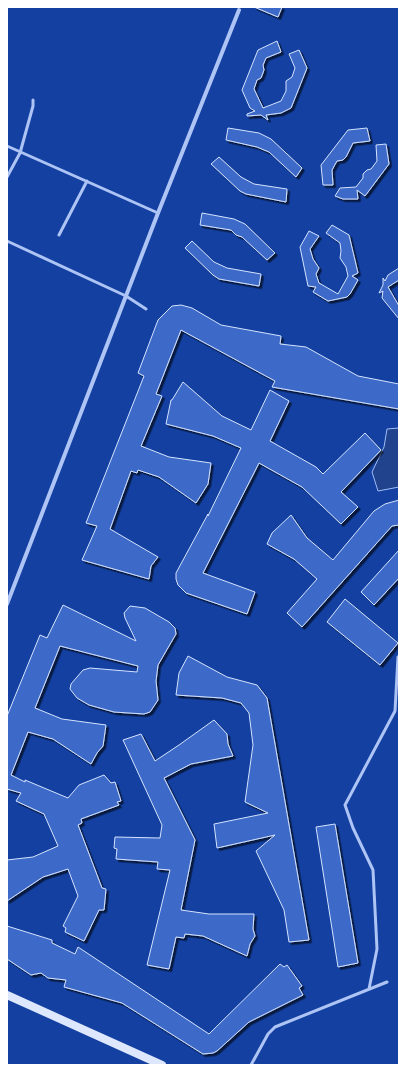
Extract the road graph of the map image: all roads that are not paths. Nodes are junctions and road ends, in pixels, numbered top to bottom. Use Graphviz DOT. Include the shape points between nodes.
graph roads {
  1 [pos="240,10"];
  2 [pos="33,100"];
  3 [pos="7,146"];
  4 [pos="20,153"];
  5 [pos="7,177"];
  6 [pos="87,181"];
  7 [pos="158,213"];
  8 [pos="59,235"];
  9 [pos="7,240"];
  10 [pos="126,296"];
  11 [pos="146,308"];
  12 [pos="7,604"];
  13 [pos="398,657"];
  14 [pos="387,982"];
  15 [pos="369,989"];
  16 [pos="7,995"];
  17 [pos="162,1065"];
  18 [pos="251,1065"];
  1 -- 7 [label="street"];
  2 -- 4 [label="lane"];
  3 -- 4 [label="lane"];
  4 -- 5 [label="lane"];
  4 -- 6 [label="lane"];
  6 -- 7 [label="lane"];
  6 -- 8 [label="lane"];
  7 -- 10 [label="street"];
  9 -- 10 [label="lane"];
  10 -- 11 [label="lane"];
  10 -- 12 [label="street"];
  13 -- 15 [label="lane" via="395,711 345,805 373,870 377,949"];
  14 -- 15 [label="lane"];
  15 -- 18 [label="lane" via="275,1027 268,1034"];
  16 -- 17 [label="street"];
}
